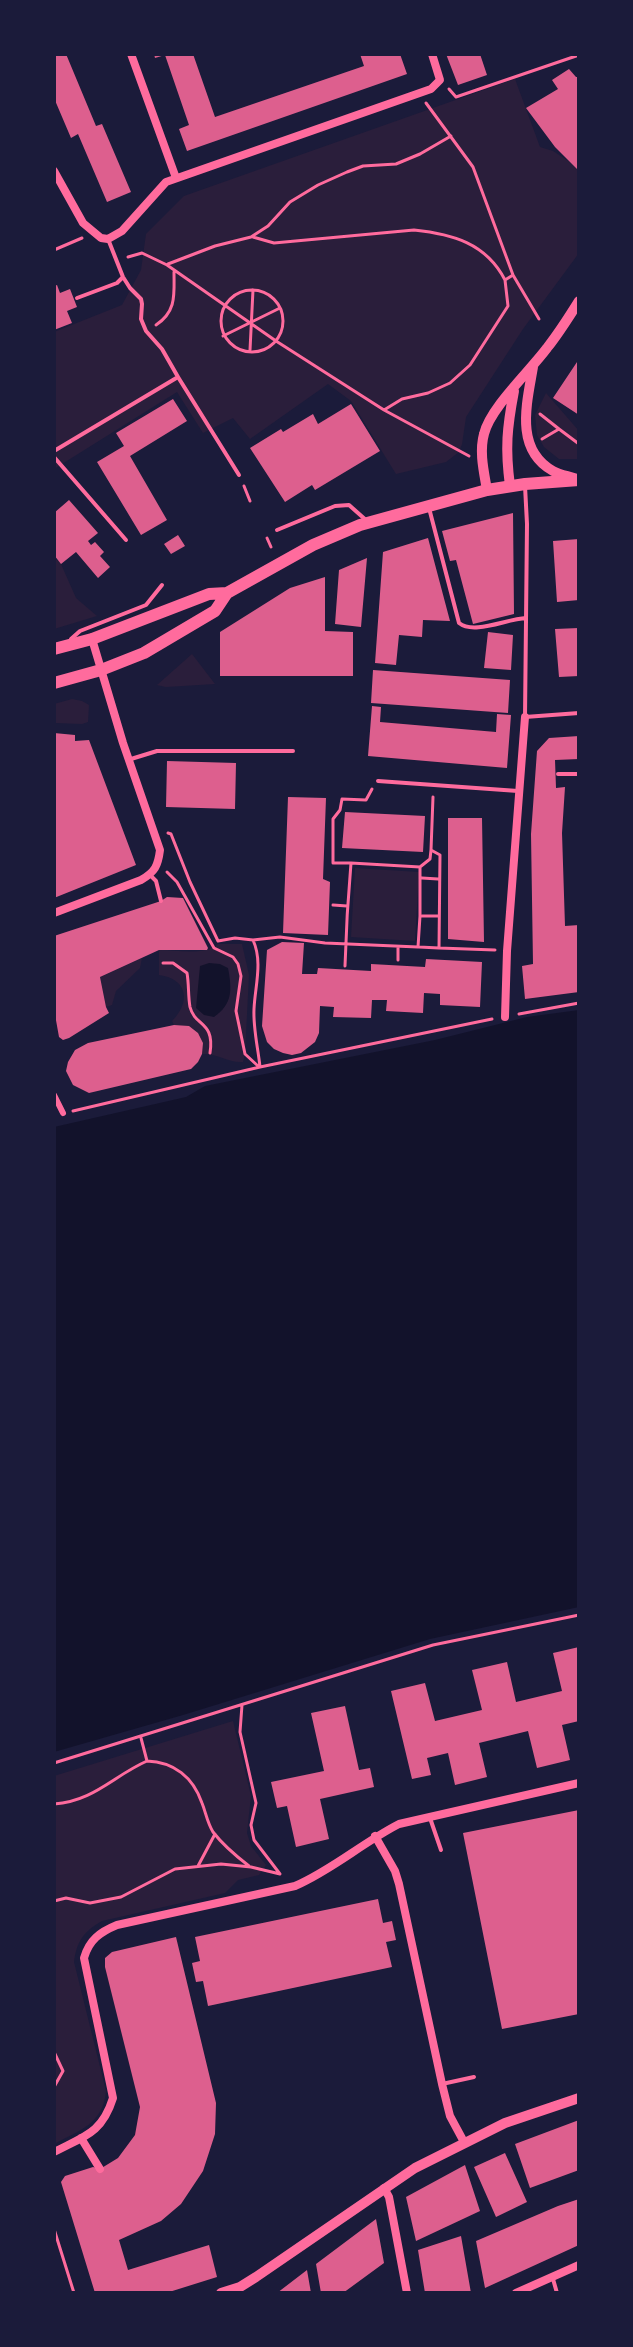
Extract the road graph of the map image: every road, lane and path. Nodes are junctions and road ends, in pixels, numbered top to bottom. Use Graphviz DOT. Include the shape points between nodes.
graph roads {
  1 [pos="131,54"];
  2 [pos="432,54"];
  3 [pos="564,54"];
  4 [pos="579,55"];
  5 [pos="567,59"];
  6 [pos="440,80"];
  7 [pos="420,93"];
  8 [pos="451,136"];
  9 [pos="54,171"];
  10 [pos="176,178"];
  11 [pos="92,232"];
  12 [pos="251,237"];
  13 [pos="108,239"];
  14 [pos="54,250"];
  15 [pos="116,260"];
  16 [pos="167,265"];
  17 [pos="174,270"];
  18 [pos="513,275"];
  19 [pos="123,277"];
  20 [pos="505,280"];
  21 [pos="253,290"];
  22 [pos="77,298"];
  23 [pos="579,301"];
  24 [pos="225,306"];
  25 [pos="280,308"];
  26 [pos="539,319"];
  27 [pos="251,323"];
  28 [pos="146,331"];
  29 [pos="223,336"];
  30 [pos="276,341"];
  31 [pos="250,352"];
  32 [pos="533,365"];
  33 [pos="178,377"];
  34 [pos="515,389"];
  35 [pos="384,410"];
  36 [pos="534,410"];
  37 [pos="559,429"];
  38 [pos="537,443"];
  39 [pos="579,444"];
  40 [pos="54,454"];
  41 [pos="473,458"];
  42 [pos="239,475"];
  43 [pos="579,480"];
  44 [pos="525,484"];
  45 [pos="510,486"];
  46 [pos="487,490"];
  47 [pos="248,495"];
  48 [pos="250,501"];
  49 [pos="429,506"];
  50 [pos="369,522"];
  51 [pos="277,530"];
  52 [pos="266,534"];
  53 [pos="126,540"];
  54 [pos="271,547"];
  55 [pos="162,585"];
  56 [pos="227,593"];
  57 [pos="526,618"];
  58 [pos="92,639"];
  59 [pos="59,648"];
  60 [pos="101,670"];
  61 [pos="54,683"];
  62 [pos="579,713"];
  63 [pos="525,717"];
  64 [pos="293,751"];
  65 [pos="129,760"];
  66 [pos="558,774"];
  67 [pos="579,774"];
  68 [pos="378,781"];
  69 [pos="518,791"];
  70 [pos="433,798"];
  71 [pos="150,824"];
  72 [pos="431,850"];
  73 [pos="351,863"];
  74 [pos="420,867"];
  75 [pos="150,875"];
  76 [pos="421,878"];
  77 [pos="438,879"];
  78 [pos="177,882"];
  79 [pos="161,901"];
  80 [pos="333,905"];
  81 [pos="347,906"];
  82 [pos="54,913"];
  83 [pos="420,916"];
  84 [pos="438,916"];
  85 [pos="253,940"];
  86 [pos="346,943"];
  87 [pos="398,946"];
  88 [pos="418,947"];
  89 [pos="439,948"];
  90 [pos="494,950"];
  91 [pos="398,960"];
  92 [pos="163,963"];
  93 [pos="345,966"];
  94 [pos="579,1003"];
  95 [pos="505,1017"];
  96 [pos="210,1053"];
  97 [pos="260,1067"];
  98 [pos="54,1095"];
  99 [pos="63,1113"];
  100 [pos="579,1615"];
  101 [pos="242,1704"];
  102 [pos="140,1736"];
  103 [pos="147,1761"];
  104 [pos="54,1763"];
  105 [pos="579,1783"];
  106 [pos="54,1804"];
  107 [pos="430,1818"];
  108 [pos="215,1834"];
  109 [pos="375,1836"];
  110 [pos="441,1850"];
  111 [pos="198,1866"];
  112 [pos="251,1867"];
  113 [pos="280,1874"];
  114 [pos="295,1886"];
  115 [pos="54,1901"];
  116 [pos="54,2052"];
  117 [pos="474,2077"];
  118 [pos="442,2084"];
  119 [pos="54,2087"];
  120 [pos="579,2098"];
  121 [pos="81,2138"];
  122 [pos="464,2142"];
  123 [pos="54,2152"];
  124 [pos="100,2169"];
  125 [pos="384,2188"];
  126 [pos="54,2229"];
  127 [pos="579,2265"];
  128 [pos="553,2276"];
  129 [pos="241,2290"];
  130 [pos="74,2293"];
  131 [pos="221,2293"];
  132 [pos="407,2293"];
  133 [pos="516,2293"];
  134 [pos="557,2293"];
  1 -- 10 [label="street"];
  2 -- 6 [label="street"];
  3 -- 5 [label="path"];
  4 -- 5 [label="path"];
  5 -- 6 [label="path" via="456,97"];
  6 -- 7 [label="street"];
  7 -- 8 [label="path"];
  7 -- 10 [label="street"];
  8 -- 12 [label="path" via="396,164 363,166 318,185"];
  8 -- 18 [label="path" via="473,167"];
  9 -- 11 [label="street"];
  10 -- 13 [label="street"];
  11 -- 13 [label="street"];
  11 -- 14 [label="path"];
  12 -- 16 [label="path"];
  12 -- 20 [label="path" via="274,243 435,232 459,238 481,252"];
  13 -- 15 [label="lane"];
  15 -- 16 [label="path" via="142,253"];
  15 -- 19 [label="lane"];
  16 -- 17 [label="path"];
  17 -- 24 [label="path"];
  17 -- 28 [label="path" via="172,310"];
  18 -- 20 [label="path"];
  18 -- 26 [label="path"];
  19 -- 22 [label="lane"];
  19 -- 28 [label="lane" via="141,299"];
  20 -- 35 [label="path" via="508,306 470,365 450,383"];
  21 -- 24 [label="path" via="239,292"];
  21 -- 25 [label="path" via="269,295"];
  21 -- 27 [label="path"];
  23 -- 32 [label="street"];
  24 -- 27 [label="path"];
  24 -- 29 [label="path"];
  25 -- 27 [label="path"];
  25 -- 30 [label="path" via="283,322"];
  27 -- 29 [label="path"];
  27 -- 30 [label="path"];
  27 -- 31 [label="path"];
  28 -- 33 [label="lane"];
  29 -- 31 [label="path"];
  30 -- 31 [label="path"];
  30 -- 35 [label="path"];
  32 -- 34 [label="street"];
  32 -- 43 [label="street" via="526,434 540,461"];
  33 -- 40 [label="lane"];
  33 -- 42 [label="lane"];
  34 -- 45 [label="street" via="506,446"];
  34 -- 46 [label="street" via="497,408 483,436"];
  35 -- 41 [label="path"];
  36 -- 37 [label="path"];
  37 -- 38 [label="path"];
  37 -- 39 [label="path"];
  40 -- 53 [label="lane"];
  43 -- 44 [label="highway"];
  44 -- 45 [label="highway"];
  44 -- 57 [label="lane"];
  45 -- 46 [label="highway"];
  46 -- 49 [label="highway"];
  47 -- 48 [label="path"];
  49 -- 50 [label="highway"];
  49 -- 57 [label="lane" via="462,627"];
  50 -- 51 [label="lane" via="349,505 335,506"];
  50 -- 56 [label="highway" via="313,545"];
  52 -- 54 [label="path"];
  55 -- 59 [label="lane" via="146,605 80,631"];
  56 -- 58 [label="highway" via="209,594"];
  56 -- 60 [label="highway" via="215,611 144,653"];
  57 -- 63 [label="lane"];
  58 -- 59 [label="highway"];
  58 -- 60 [label="street"];
  60 -- 61 [label="highway"];
  60 -- 65 [label="street"];
  62 -- 63 [label="lane"];
  63 -- 69 [label="street"];
  64 -- 65 [label="lane" via="157,751"];
  65 -- 71 [label="street"];
  66 -- 67 [label="lane"];
  68 -- 69 [label="lane"];
  68 -- 73 [label="path" via="366,800 342,799 333,819 333,863"];
  69 -- 95 [label="street"];
  70 -- 72 [label="path"];
  71 -- 75 [label="street" via="160,850"];
  71 -- 85 [label="path" via="171,834 218,941"];
  72 -- 74 [label="path" via="430,859"];
  72 -- 77 [label="path" via="440,855"];
  73 -- 74 [label="path"];
  73 -- 81 [label="path"];
  74 -- 76 [label="path"];
  75 -- 79 [label="lane"];
  75 -- 82 [label="street"];
  76 -- 77 [label="path"];
  76 -- 83 [label="path"];
  77 -- 84 [label="path"];
  78 -- 97 [label="path" via="214,948 238,964 236,1011 245,1054"];
  80 -- 81 [label="path"];
  81 -- 86 [label="path"];
  83 -- 84 [label="path"];
  83 -- 88 [label="path"];
  84 -- 89 [label="path"];
  85 -- 86 [label="path"];
  85 -- 97 [label="path"];
  86 -- 87 [label="path"];
  86 -- 93 [label="path"];
  87 -- 88 [label="path"];
  87 -- 91 [label="path"];
  88 -- 89 [label="path"];
  89 -- 90 [label="path"];
  92 -- 96 [label="path" via="187,973 191,1010 212,1038"];
  94 -- 95 [label="path"];
  95 -- 97 [label="path"];
  97 -- 99 [label="path"];
  98 -- 99 [label="street"];
  100 -- 101 [label="path" via="433,1645"];
  101 -- 102 [label="path"];
  101 -- 113 [label="path" via="240,1732 256,1803 254,1840"];
  102 -- 103 [label="path"];
  102 -- 104 [label="path"];
  103 -- 106 [label="path" via="101,1790"];
  103 -- 108 [label="path" via="180,1769 202,1801"];
  105 -- 107 [label="street"];
  107 -- 109 [label="street"];
  107 -- 110 [label="lane"];
  108 -- 111 [label="path"];
  108 -- 112 [label="path"];
  109 -- 114 [label="street"];
  109 -- 118 [label="street" via="399,1884"];
  111 -- 112 [label="path"];
  111 -- 115 [label="path" via="175,1869 121,1897 90,1903"];
  112 -- 113 [label="path"];
  113 -- 114 [label="path"];
  114 -- 121 [label="street" via="117,1925 95,1937 84,1958 113,2098 101,2124"];
  116 -- 119 [label="path" via="63,2071"];
  117 -- 118 [label="lane"];
  118 -- 122 [label="street"];
  120 -- 122 [label="street"];
  121 -- 123 [label="street"];
  121 -- 124 [label="street"];
  122 -- 125 [label="street"];
  125 -- 129 [label="street"];
  125 -- 132 [label="street"];
  126 -- 130 [label="path"];
  127 -- 128 [label="street"];
  128 -- 133 [label="street"];
  128 -- 134 [label="lane"];
  129 -- 131 [label="street"];
}
